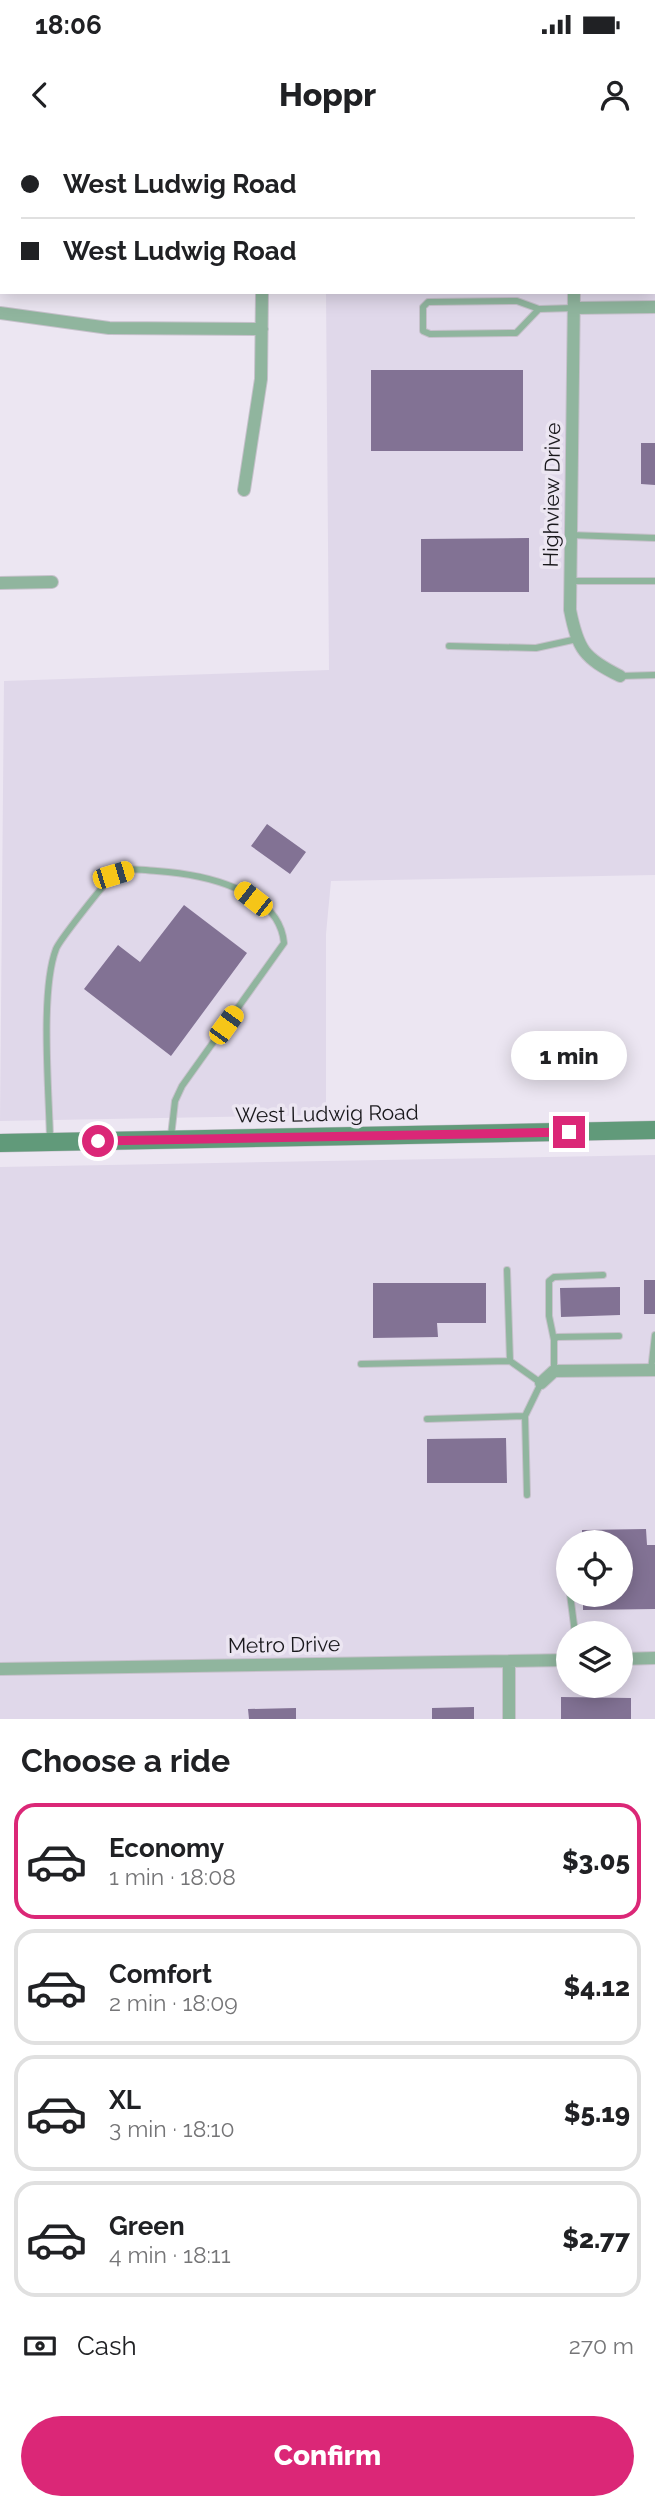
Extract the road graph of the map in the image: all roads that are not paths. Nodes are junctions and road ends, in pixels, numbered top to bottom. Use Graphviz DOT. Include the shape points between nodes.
graph roads {
  1 [pos="262,294"];
  2 [pos="574,294"];
  3 [pos="655,307"];
  4 [pos="575,308"];
  5 [pos="540,309"];
  6 [pos="0,313"];
  7 [pos="262,329"];
  8 [pos="244,490"];
  9 [pos="570,535"];
  10 [pos="655,538"];
  11 [pos="570,581"];
  12 [pos="655,581"];
  13 [pos="52,582"];
  14 [pos="0,583"];
  15 [pos="577,639"];
  16 [pos="449,646"];
  17 [pos="655,675"];
  18 [pos="620,676"];
  19 [pos="655,1130"];
  20 [pos="171,1140"];
  21 [pos="50,1141"];
  22 [pos="0,1143"];
  23 [pos="507,1270"];
  24 [pos="603,1275"];
  25 [pos="655,1335"];
  26 [pos="619,1336"];
  27 [pos="554,1340"];
  28 [pos="510,1361"];
  29 [pos="361,1364"];
  30 [pos="653,1370"];
  31 [pos="554,1371"];
  32 [pos="541,1383"];
  33 [pos="525,1416"];
  34 [pos="427,1419"];
  35 [pos="527,1495"];
  36 [pos="655,1658"];
  37 [pos="633,1659"];
  38 [pos="556,1660"];
  39 [pos="509,1661"];
  40 [pos="0,1669"];
  41 [pos="509,1719"];
  1 -- 7 [label="street"];
  2 -- 4 [label="street, Highview Drive"];
  3 -- 4 [label="street"];
  4 -- 5 [label="lane"];
  4 -- 9 [label="street, Highview Drive"];
  5 -- 5 [label="lane" via="516,333 424,331 423,307 428,302 517,301"];
  6 -- 7 [label="street" via="109,328"];
  7 -- 8 [label="street" via="261,379"];
  9 -- 10 [label="lane"];
  9 -- 11 [label="street, Highview Drive"];
  11 -- 12 [label="lane"];
  11 -- 15 [label="street, Highview Drive"];
  13 -- 14 [label="street"];
  15 -- 16 [label="lane" via="536,648"];
  15 -- 18 [label="street, Highview Drive" via="593,663"];
  17 -- 18 [label="lane"];
  19 -- 20 [label="main road, West Ludwig Road"];
  20 -- 21 [label="main road, West Ludwig Road"];
  20 -- 21 [label="lane" via="175,1101 182,1086 285,943 283,927 237,887 183,873 130,869 113,875 57,947 49,974"];
  21 -- 22 [label="main road, West Ludwig Road"];
  23 -- 28 [label="lane"];
  24 -- 27 [label="lane" via="554,1277 550,1281"];
  25 -- 30 [label="lane"];
  26 -- 27 [label="lane"];
  27 -- 31 [label="lane"];
  28 -- 29 [label="lane"];
  28 -- 32 [label="lane"];
  30 -- 31 [label="street"];
  31 -- 32 [label="street"];
  32 -- 33 [label="lane"];
  33 -- 34 [label="lane"];
  33 -- 35 [label="lane"];
  36 -- 37 [label="street"];
  38 -- 39 [label="street, Metro Drive"];
  39 -- 40 [label="street, Metro Drive"];
  39 -- 41 [label="street"];
}
